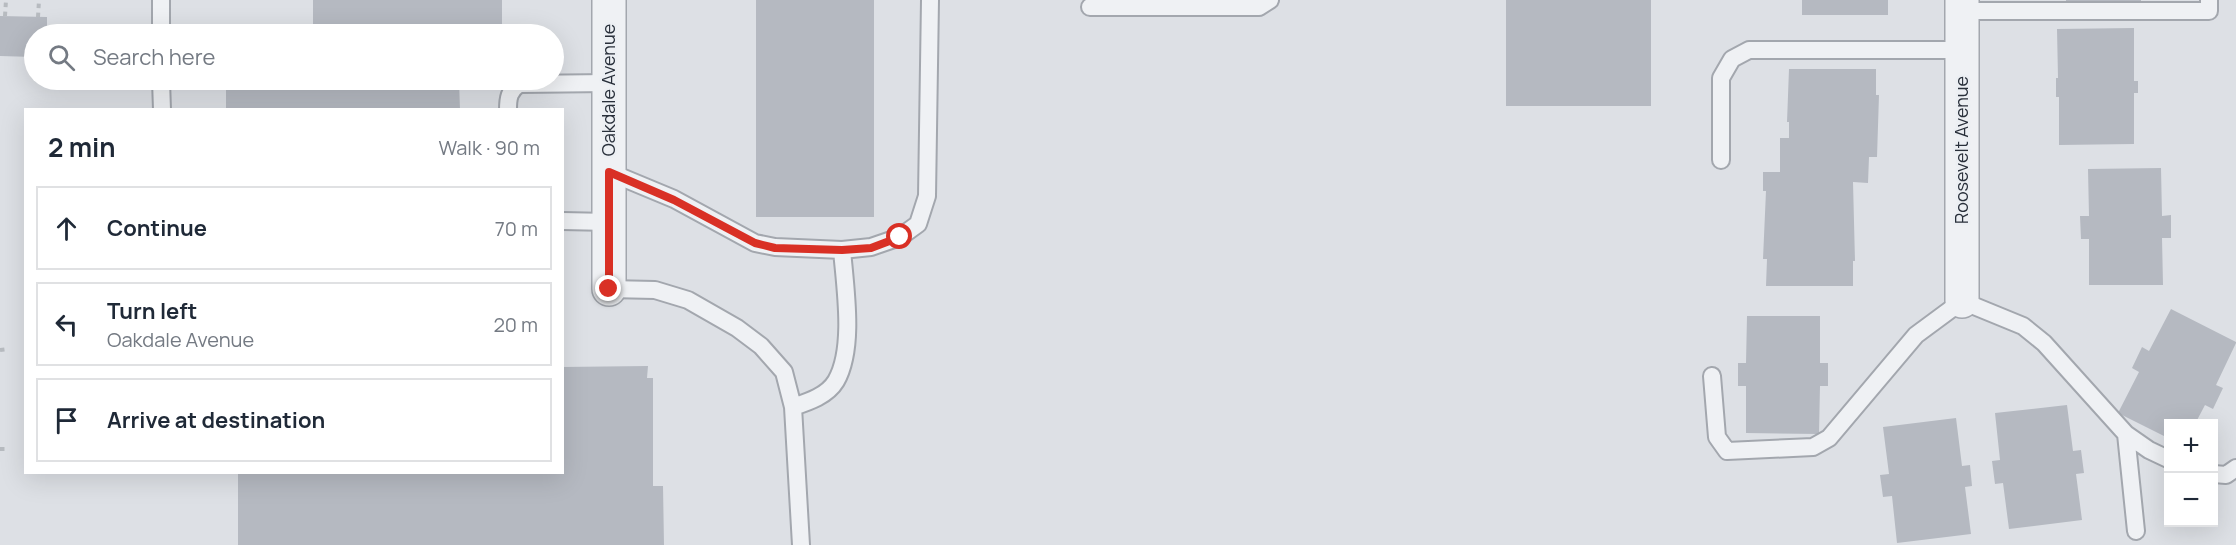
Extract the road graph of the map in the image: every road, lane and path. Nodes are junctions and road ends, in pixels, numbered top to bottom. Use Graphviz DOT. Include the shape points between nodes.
graph roads {
  1 [pos="6,0"];
  2 [pos="39,0"];
  3 [pos="161,0"];
  4 [pos="609,0"];
  5 [pos="930,0"];
  6 [pos="1270,0"];
  7 [pos="2209,0"];
  8 [pos="1962,6"];
  9 [pos="1090,7"];
  10 [pos="5,16"];
  11 [pos="38,17"];
  12 [pos="161,24"];
  13 [pos="1962,50"];
  14 [pos="609,83"];
  15 [pos="564,84"];
  16 [pos="161,90"];
  17 [pos="512,90"];
  18 [pos="162,108"];
  19 [pos="508,108"];
  20 [pos="1721,160"];
  21 [pos="609,172"];
  22 [pos="564,221"];
  23 [pos="609,222"];
  24 [pos="842,250"];
  25 [pos="609,289"];
  26 [pos="1962,301"];
  27 [pos="8,349"];
  28 [pos="0,350"];
  29 [pos="1712,376"];
  30 [pos="793,407"];
  31 [pos="2126,434"];
  32 [pos="0,449"];
  33 [pos="7,449"];
  34 [pos="2164,457"];
  35 [pos="2236,468"];
  36 [pos="2218,474"];
  37 [pos="2136,531"];
  38 [pos="801,545"];
  1 -- 10 [label="path"];
  2 -- 11 [label="path"];
  3 -- 12 [label="lane"];
  4 -- 14 [label="street, Oakdale Avenue"];
  5 -- 24 [label="lane" via="927,196 918,224 900,237 871,248"];
  6 -- 9 [label="lane" via="1259,7"];
  7 -- 8 [label="lane" via="2209,11"];
  8 -- 13 [label="street, Roosevelt Avenue"];
  13 -- 20 [label="lane" via="1749,50 1732,59 1721,78"];
  13 -- 26 [label="street, Roosevelt Avenue"];
  14 -- 15 [label="lane"];
  14 -- 21 [label="street, Oakdale Avenue"];
  16 -- 18 [label="lane"];
  17 -- 19 [label="lane"];
  21 -- 23 [label="street, Oakdale Avenue"];
  21 -- 24 [label="lane" via="674,200 755,243 775,248"];
  22 -- 23 [label="lane"];
  23 -- 25 [label="street, Oakdale Avenue"];
  24 -- 30 [label="lane" via="847,327 845,353 836,382 816,399"];
  25 -- 30 [label="lane" via="655,290 688,300 737,328 761,346 784,372"];
  26 -- 29 [label="lane" via="1916,335 1829,438 1813,447 1727,452 1717,437"];
  26 -- 31 [label="lane" via="2023,326 2044,343"];
  27 -- 28 [label="path"];
  30 -- 38 [label="lane"];
  31 -- 34 [label="lane"];
  31 -- 37 [label="lane"];
  32 -- 33 [label="path"];
  35 -- 36 [label="lane" via="2226,475"];
}
